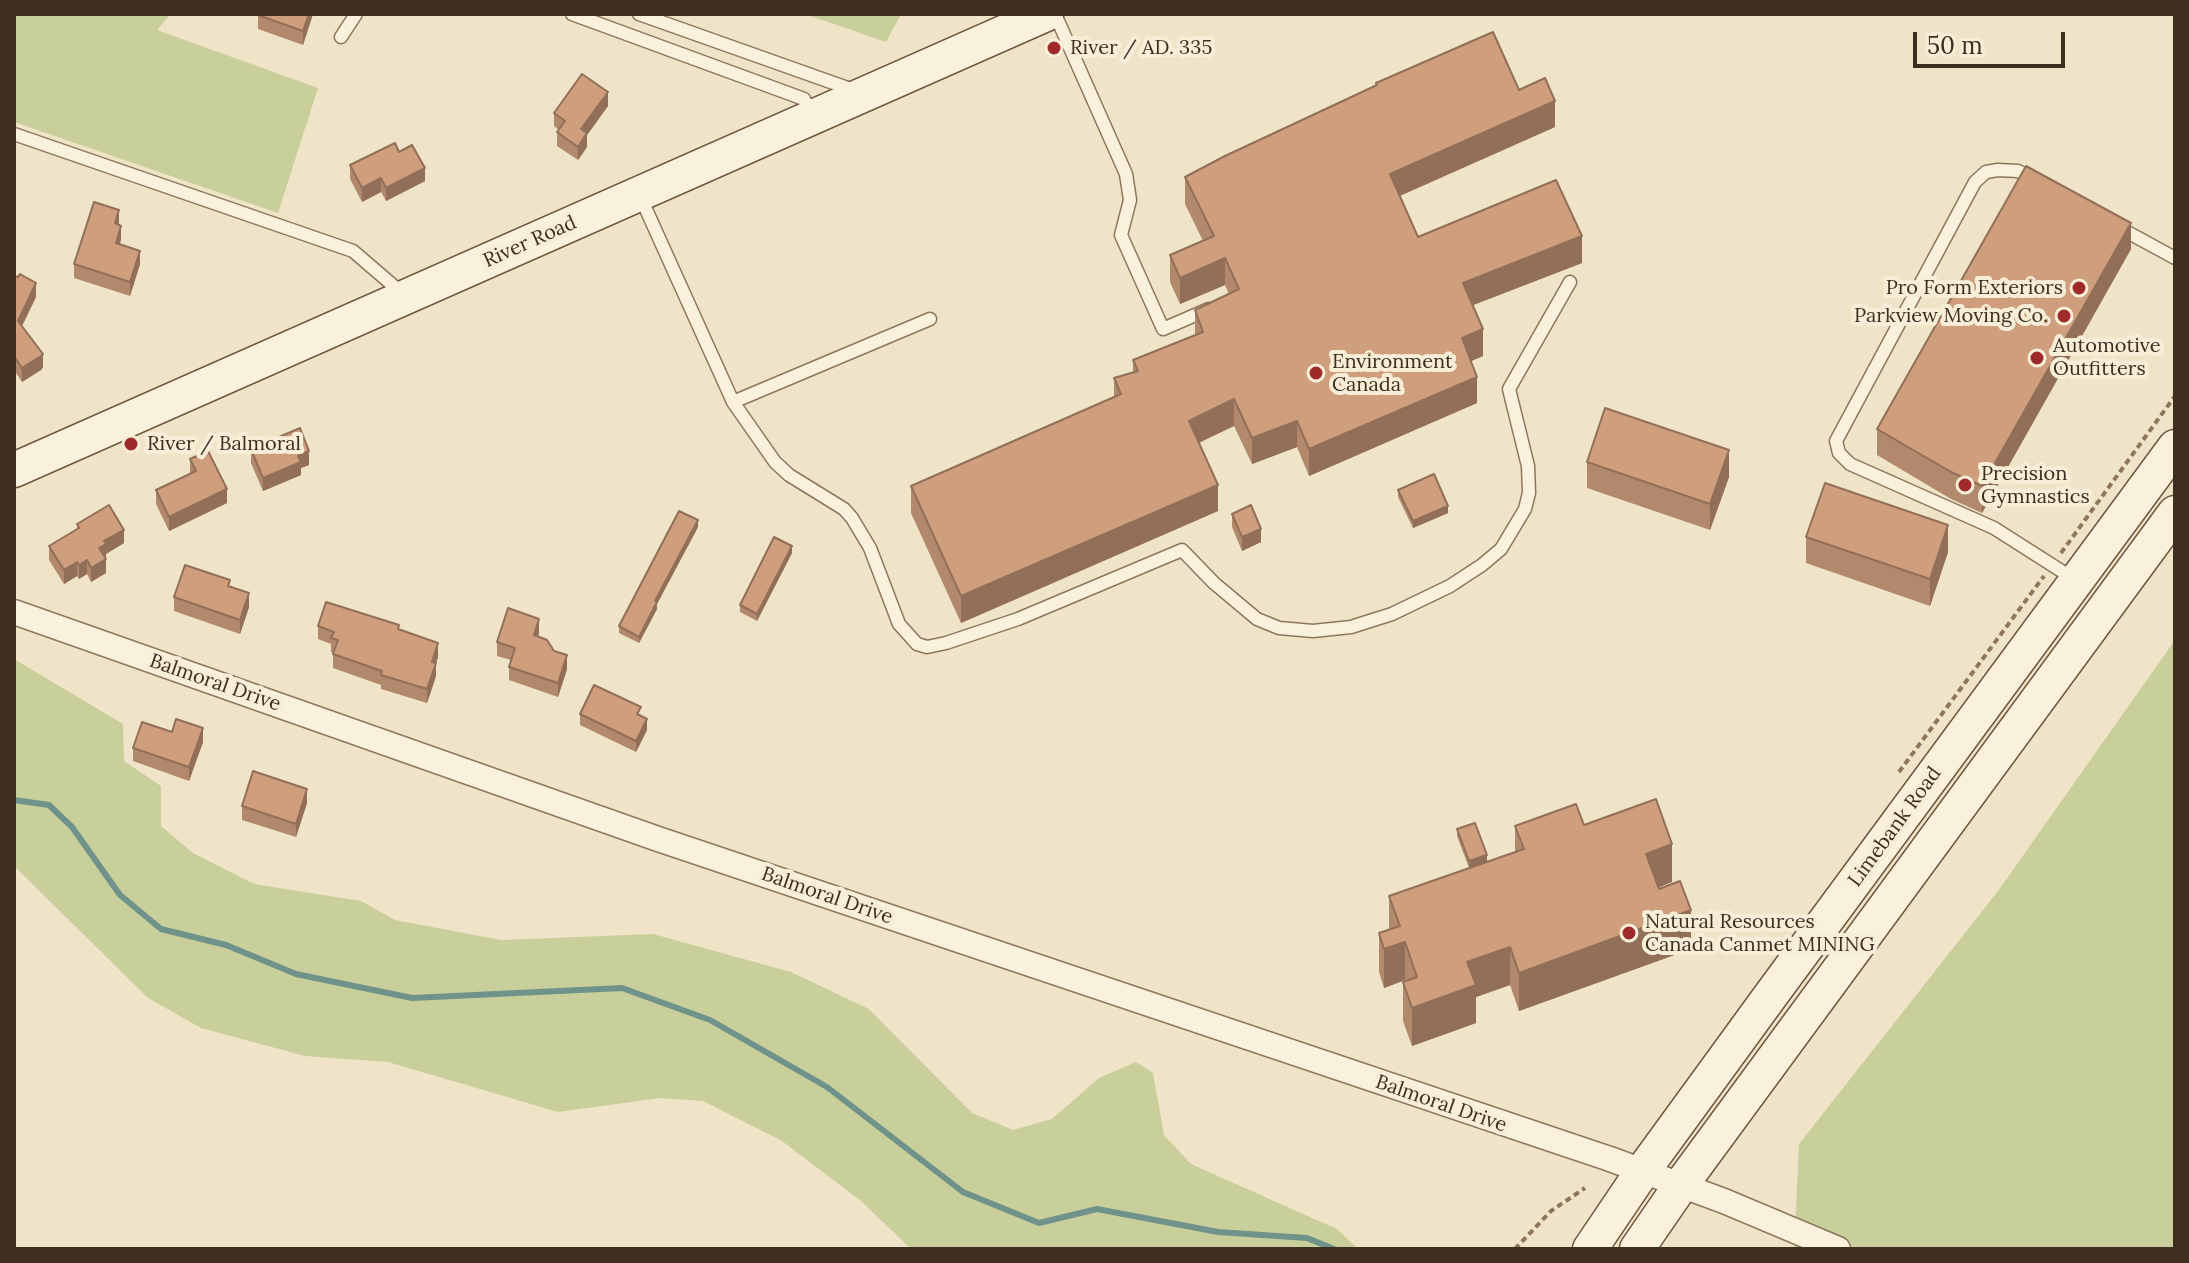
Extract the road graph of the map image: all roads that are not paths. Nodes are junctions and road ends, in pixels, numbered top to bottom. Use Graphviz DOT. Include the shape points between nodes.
graph roads {
  1 [pos="356,14"];
  2 [pos="572,14"];
  3 [pos="639,14"];
  4 [pos="1046,14"];
  5 [pos="1055,14"];
  6 [pos="341,37"];
  7 [pos="862,93"];
  8 [pos="812,116"];
  9 [pos="14,134"];
  10 [pos="2044,185"];
  11 [pos="639,194"];
  12 [pos="2107,221"];
  13 [pos="2175,258"];
  14 [pos="1570,282"];
  15 [pos="406,297"];
  16 [pos="1220,304"];
  17 [pos="930,319"];
  18 [pos="733,402"];
  19 [pos="2175,447"];
  20 [pos="14,470"];
  21 [pos="2175,513"];
  22 [pos="2076,580"];
  23 [pos="14,612"];
  24 [pos="1642,1172"];
  25 [pos="1681,1185"];
  26 [pos="1590,1249"];
  27 [pos="1637,1249"];
  28 [pos="1838,1249"];
  1 -- 6 [label="lane"];
  2 -- 8 [label="lane" via="804,99"];
  3 -- 7 [label="lane"];
  4 -- 7 [label="main road, River Road"];
  5 -- 16 [label="lane" via="1126,174 1130,200 1121,235 1163,329"];
  7 -- 8 [label="main road, River Road"];
  8 -- 11 [label="main road, River Road"];
  9 -- 15 [label="lane" via="353,251"];
  10 -- 22 [label="lane" via="2018,171 1998,170 1975,182 1836,441 1850,464 1994,528"];
  11 -- 15 [label="main road, River Road"];
  11 -- 18 [label="lane"];
  12 -- 13 [label="lane"];
  14 -- 18 [label="lane" via="1509,389 1528,466 1529,493 1510,537 1450,586 1351,627 1313,631 1279,628 1257,619 1182,550 1018,619 946,643 917,644 899,624 870,548 852,518 775,462"];
  15 -- 20 [label="main road, River Road"];
  17 -- 18 [label="lane"];
  19 -- 22 [label="main road, Limebank Road"];
  21 -- 25 [label="main road, Limebank Road"];
  22 -- 24 [label="main road, Limebank Road"];
  23 -- 24 [label="street, Balmoral Drive" via="658,839"];
  24 -- 25 [label="street, Balmoral Drive"];
  24 -- 26 [label="main road, Limebank Road"];
  25 -- 27 [label="main road, Limebank Road"];
  25 -- 28 [label="street, Balmoral Drive"];
}
